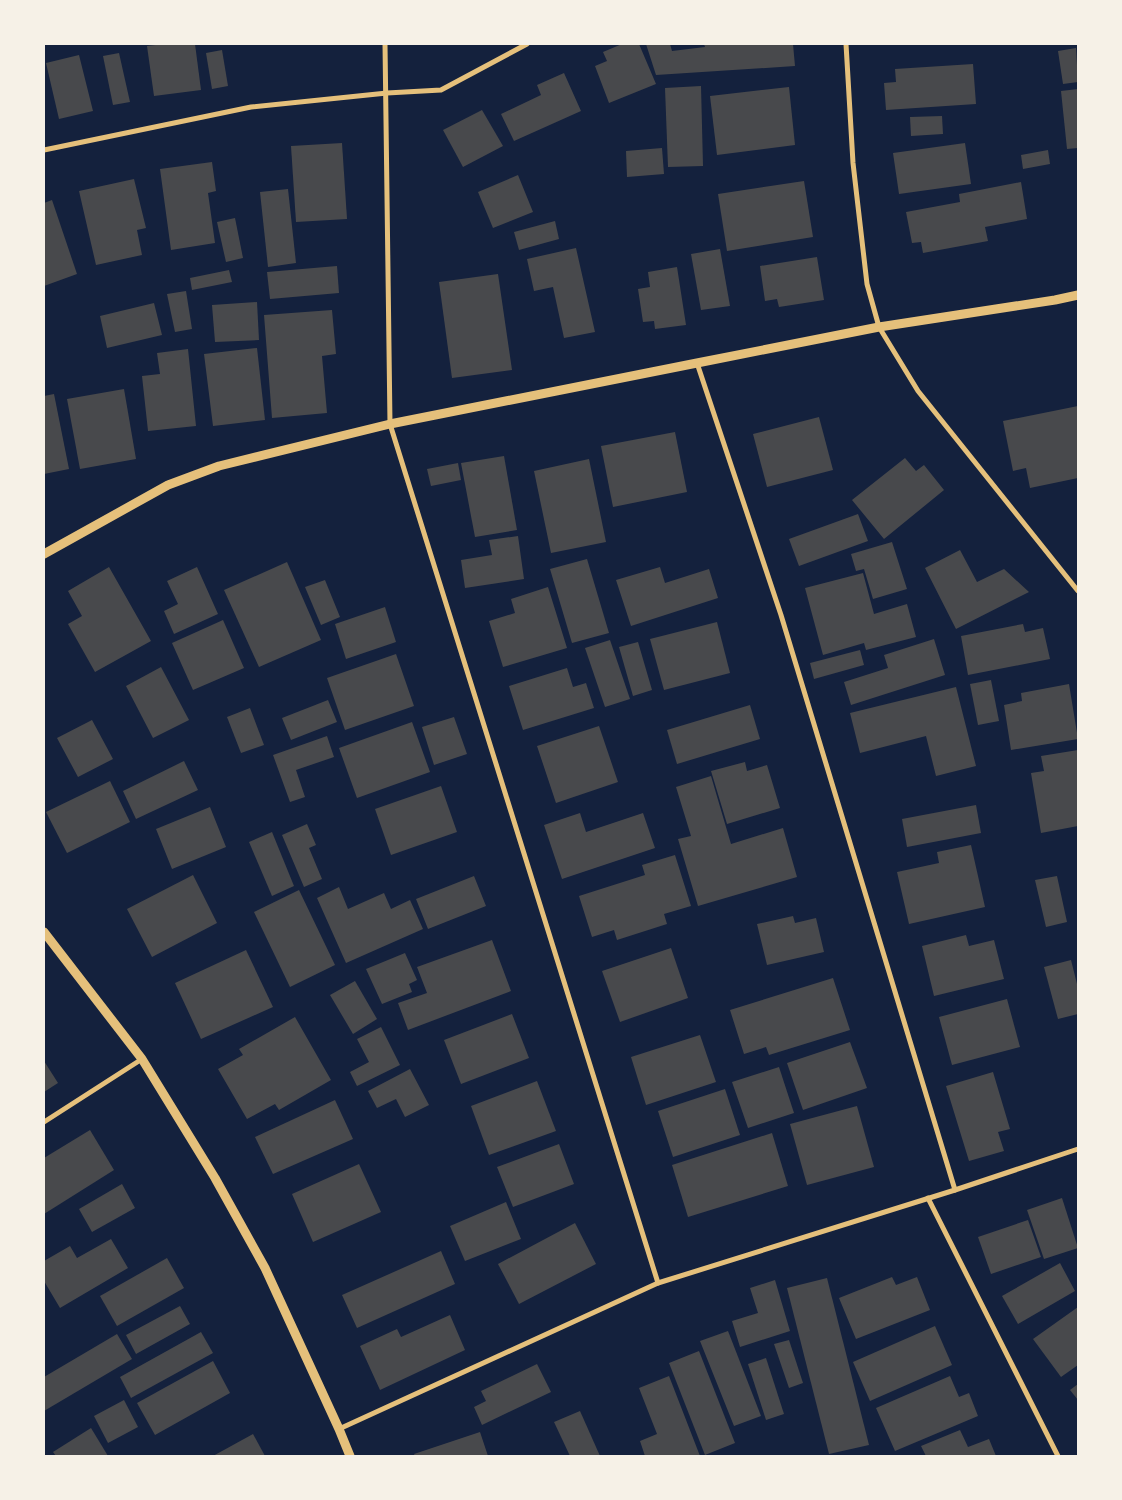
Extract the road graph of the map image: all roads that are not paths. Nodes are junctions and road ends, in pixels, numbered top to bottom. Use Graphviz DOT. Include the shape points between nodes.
graph roads {
  1 [pos="385,44"];
  2 [pos="527,44"];
  3 [pos="846,44"];
  4 [pos="387,93"];
  5 [pos="44,150"];
  6 [pos="1078,295"];
  7 [pos="879,327"];
  8 [pos="697,362"];
  9 [pos="390,424"];
  10 [pos="44,554"];
  11 [pos="1078,592"];
  12 [pos="44,932"];
  13 [pos="142,1059"];
  14 [pos="44,1122"];
  15 [pos="1078,1149"];
  16 [pos="955,1190"];
  17 [pos="928,1198"];
  18 [pos="658,1283"];
  19 [pos="339,1429"];
  20 [pos="350,1456"];
  21 [pos="1058,1456"];
  1 -- 4 [label="street"];
  2 -- 4 [label="street" via="441,90"];
  3 -- 7 [label="street" via="853,163 864,266"];
  4 -- 5 [label="street" via="251,107"];
  4 -- 9 [label="street"];
  6 -- 7 [label="street"];
  7 -- 8 [label="street"];
  7 -- 11 [label="street" via="918,391"];
  8 -- 9 [label="street"];
  8 -- 16 [label="street" via="782,615"];
  9 -- 10 [label="street" via="194,474 168,485"];
  9 -- 18 [label="street"];
  12 -- 13 [label="street"];
  13 -- 14 [label="street"];
  13 -- 19 [label="street" via="215,1178 265,1268"];
  15 -- 16 [label="street"];
  16 -- 17 [label="street"];
  17 -- 18 [label="street"];
  17 -- 21 [label="street"];
  18 -- 19 [label="street"];
  19 -- 20 [label="street"];
}
